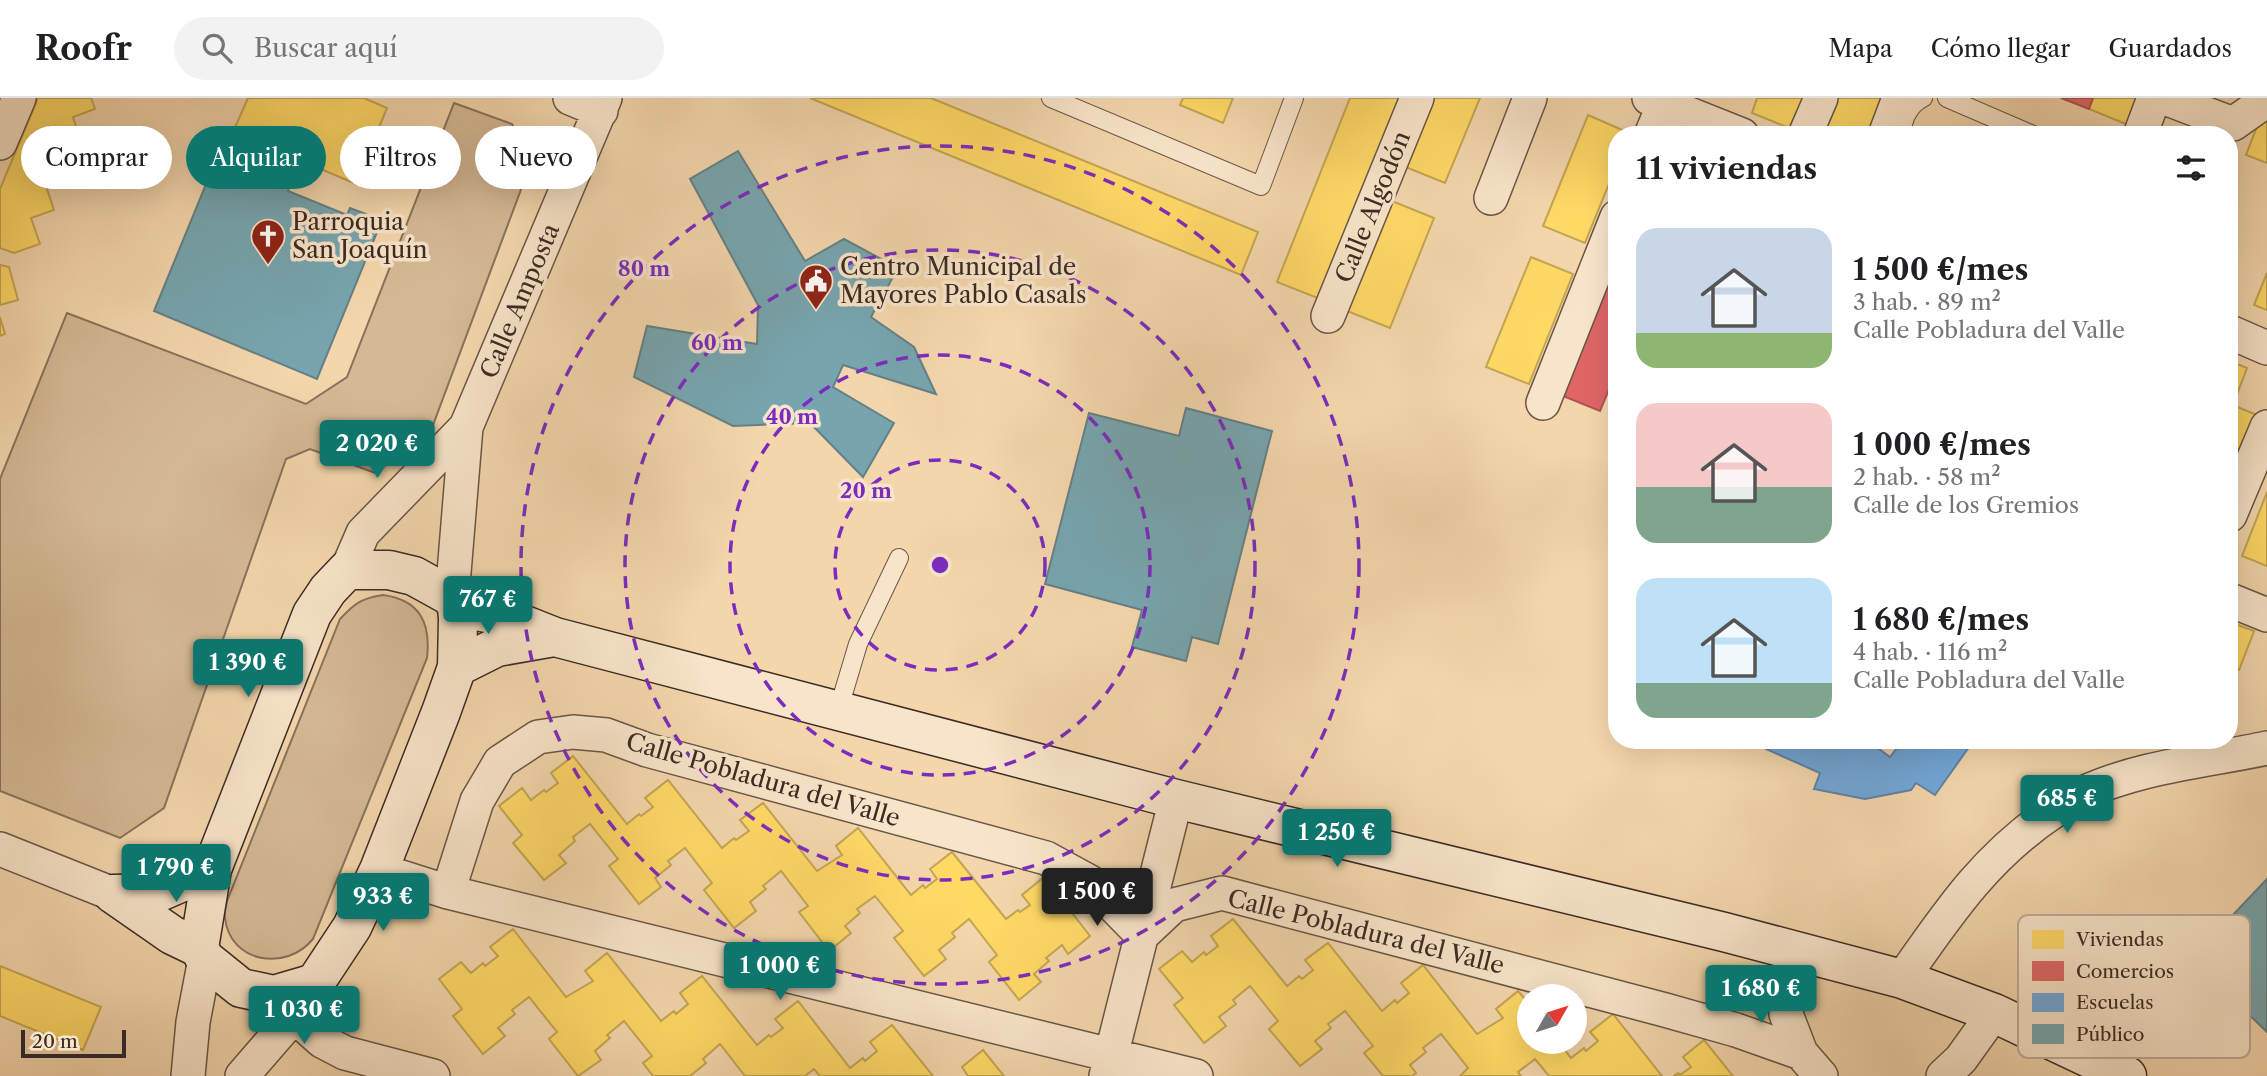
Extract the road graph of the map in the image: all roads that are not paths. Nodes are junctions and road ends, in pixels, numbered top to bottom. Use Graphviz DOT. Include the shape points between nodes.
graph roads {
  1 [pos="19,98"];
  2 [pos="570,98"];
  3 [pos="1051,98"];
  4 [pos="1294,98"];
  5 [pos="1418,98"];
  6 [pos="1530,98"];
  7 [pos="1821,98"];
  8 [pos="1899,98"];
  9 [pos="1923,98"];
  10 [pos="1947,98"];
  11 [pos="2154,98"];
  12 [pos="2165,98"];
  13 [pos="2267,100"];
  14 [pos="603,104"];
  15 [pos="1676,104"];
  16 [pos="1658,126"];
  17 [pos="1723,126"];
  18 [pos="1809,126"];
  19 [pos="1888,126"];
  20 [pos="1903,126"];
  21 [pos="2012,126"];
  22 [pos="2143,126"];
  23 [pos="2223,126"];
  24 [pos="2236,126"];
  25 [pos="0,144"];
  26 [pos="1491,198"];
  27 [pos="1608,240"];
  28 [pos="1328,316"];
  29 [pos="2238,335"];
  30 [pos="2267,348"];
  31 [pos="1543,403"];
  32 [pos="2267,426"];
  33 [pos="466,427"];
  34 [pos="2238,496"];
  35 [pos="899,558"];
  36 [pos="347,570"];
  37 [pos="454,602"];
  38 [pos="2238,603"];
  39 [pos="2267,615"];
  40 [pos="555,637"];
  41 [pos="457,667"];
  42 [pos="838,711"];
  43 [pos="2267,748"];
  44 [pos="1176,799"];
  45 [pos="0,849"];
  46 [pos="212,869"];
  47 [pos="379,870"];
  48 [pos="448,892"];
  49 [pos="113,894"];
  50 [pos="1142,935"];
  51 [pos="192,948"];
  52 [pos="1798,951"];
  53 [pos="1902,979"];
  54 [pos="315,983"];
  55 [pos="1994,1013"];
  56 [pos="294,1016"];
  57 [pos="2018,1024"];
  58 [pos="2089,1058"];
  59 [pos="1811,1064"];
  60 [pos="1108,1066"];
  61 [pos="374,1068"];
  62 [pos="188,1076"];
  63 [pos="242,1076"];
  64 [pos="433,1076"];
  65 [pos="1196,1076"];
  66 [pos="1943,1076"];
  67 [pos="2127,1076"];
  1 -- 25 [label="street"];
  2 -- 14 [label="street"];
  3 -- 4 [label="lane" via="1261,187"];
  5 -- 28 [label="street, Calle Algodón"];
  6 -- 26 [label="street"];
  7 -- 18 [label="street"];
  8 -- 19 [label="street"];
  9 -- 20 [label="lane" via="1905,116"];
  10 -- 21 [label="lane"];
  11 -- 22 [label="street"];
  12 -- 23 [label="street"];
  13 -- 24 [label="street"];
  14 -- 33 [label="street, Calle Amposta"];
  15 -- 16 [label="street"];
  15 -- 17 [label="street"];
  27 -- 31 [label="street"];
  29 -- 30 [label="street"];
  32 -- 34 [label="street"];
  33 -- 36 [label="street, Calle Amposta" via="363,533"];
  33 -- 37 [label="street, Calle Amposta"];
  35 -- 42 [label="lane" via="858,644"];
  36 -- 37 [label="street" via="389,570 414,576"];
  36 -- 46 [label="street" via="312,614"];
  37 -- 40 [label="street"];
  37 -- 41 [label="street"];
  38 -- 39 [label="street"];
  40 -- 41 [label="street" via="497,647"];
  40 -- 42 [label="street"];
  41 -- 47 [label="street"];
  42 -- 44 [label="street"];
  43 -- 53 [label="street" via="2136,774 2080,794 1998,855 1966,890"];
  44 -- 50 [label="street"];
  44 -- 52 [label="street"];
  45 -- 49 [label="street"];
  46 -- 49 [label="street" via="157,893"];
  46 -- 51 [label="street"];
  47 -- 48 [label="street"];
  47 -- 54 [label="street" via="352,927"];
  48 -- 50 [label="street, Calle Pobladura del Valle" via="477,801 500,762 538,737 573,732 606,735 1046,858 1090,882"];
  48 -- 60 [label="street"];
  49 -- 51 [label="street"];
  50 -- 59 [label="street, Calle Pobladura del Valle" via="1174,905 1222,893 1736,1030"];
  50 -- 60 [label="street"];
  51 -- 54 [label="street" via="241,988 274,995"];
  51 -- 62 [label="street"];
  52 -- 53 [label="street"];
  52 -- 59 [label="street, Calle Pobladura del Valle" via="1786,1014"];
  53 -- 55 [label="street"];
  54 -- 56 [label="street"];
  55 -- 57 [label="street"];
  55 -- 66 [label="street"];
  56 -- 61 [label="street" via="322,1041"];
  56 -- 63 [label="street"];
  58 -- 67 [label="street"];
  60 -- 65 [label="street"];
  61 -- 64 [label="street"];
}
